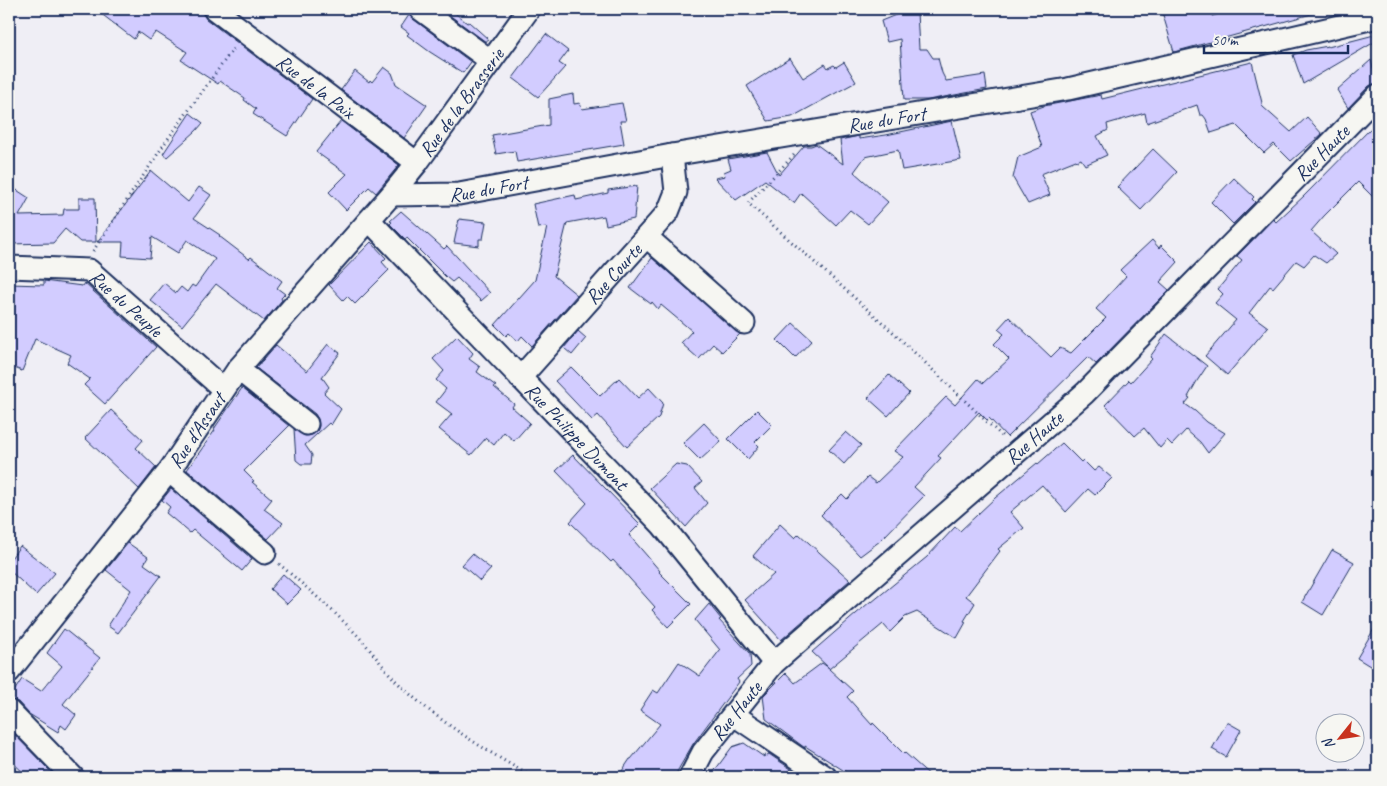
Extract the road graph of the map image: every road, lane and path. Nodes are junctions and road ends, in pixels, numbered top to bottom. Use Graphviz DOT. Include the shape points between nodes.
graph roads {
  1 [pos="214,9"];
  2 [pos="420,9"];
  3 [pos="529,9"];
  4 [pos="1378,17"];
  5 [pos="245,32"];
  6 [pos="491,61"];
  7 [pos="1378,95"];
  8 [pos="805,133"];
  9 [pos="672,155"];
  10 [pos="416,163"];
  11 [pos="391,195"];
  12 [pos="369,220"];
  13 [pos="647,237"];
  14 [pos="9,267"];
  15 [pos="89,270"];
  16 [pos="744,323"];
  17 [pos="238,369"];
  18 [pos="520,378"];
  19 [pos="223,389"];
  20 [pos="307,424"];
  21 [pos="1017,451"];
  22 [pos="169,471"];
  23 [pos="265,553"];
  24 [pos="774,663"];
  25 [pos="9,672"];
  26 [pos="9,710"];
  27 [pos="734,716"];
  28 [pos="73,777"];
  29 [pos="532,777"];
  30 [pos="690,777"];
  31 [pos="826,777"];
  1 -- 5 [label="street, Rue de la Paix"];
  2 -- 6 [label="street"];
  3 -- 6 [label="street, Rue de la Brasserie"];
  4 -- 8 [label="street, Rue du Fort" via="1068,89"];
  5 -- 10 [label="street, Rue de la Paix"];
  5 -- 15 [label="path" via="117,213 93,251"];
  6 -- 10 [label="street, Rue de la Brasserie"];
  7 -- 21 [label="street, Rue Haute" via="1085,392"];
  8 -- 9 [label="street, Rue du Fort"];
  8 -- 21 [label="path" via="798,150 748,203 894,333"];
  9 -- 11 [label="street, Rue du Fort" via="459,194"];
  9 -- 13 [label="street, Rue Courte" via="676,192 668,212"];
  10 -- 11 [label="street, Rue de la Brasserie"];
  11 -- 12 [label="street, Rue d'Assaut"];
  12 -- 17 [label="street, Rue d'Assaut"];
  12 -- 18 [label="street, Rue Philippe Dumont"];
  13 -- 16 [label="street"];
  13 -- 18 [label="street, Rue Courte"];
  14 -- 15 [label="street, Rue du Peuple"];
  15 -- 19 [label="street, Rue du Peuple"];
  17 -- 19 [label="street, Rue d'Assaut"];
  17 -- 20 [label="street"];
  18 -- 24 [label="street, Rue Philippe Dumont" via="662,525"];
  19 -- 22 [label="street, Rue d'Assaut"];
  21 -- 24 [label="street, Rue Haute"];
  22 -- 23 [label="street"];
  22 -- 25 [label="street, Rue d'Assaut"];
  23 -- 29 [label="path" via="319,598 359,637 395,680 437,717 478,746"];
  24 -- 27 [label="street, Rue Haute"];
  26 -- 28 [label="street"];
  27 -- 30 [label="street, Rue Haute" via="703,752"];
  27 -- 31 [label="street"];
}
